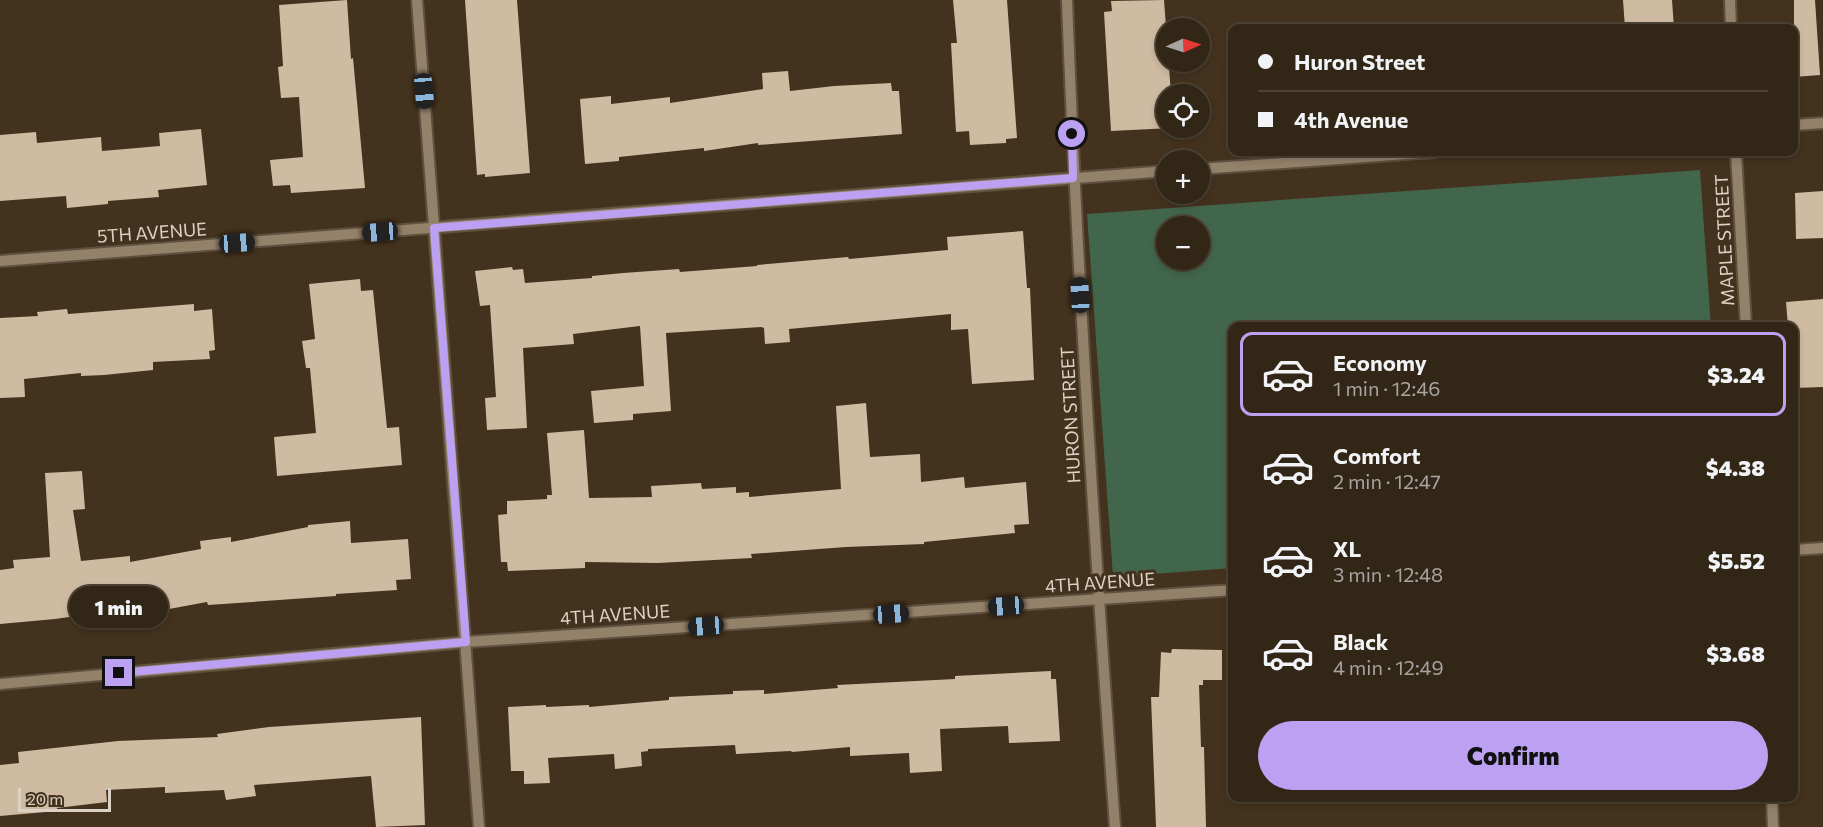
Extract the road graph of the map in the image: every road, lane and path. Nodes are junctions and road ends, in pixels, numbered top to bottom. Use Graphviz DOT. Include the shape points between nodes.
graph roads {
  1 [pos="417,0"];
  2 [pos="1067,0"];
  3 [pos="1730,0"];
  4 [pos="1731,24"];
  5 [pos="1823,123"];
  6 [pos="1798,125"];
  7 [pos="1379,156"];
  8 [pos="1736,156"];
  9 [pos="1210,168"];
  10 [pos="1156,172"];
  11 [pos="1073,178"];
  12 [pos="434,228"];
  13 [pos="0,261"];
  14 [pos="1746,322"];
  15 [pos="1823,548"];
  16 [pos="1798,550"];
  17 [pos="1228,590"];
  18 [pos="1099,600"];
  19 [pos="466,642"];
  20 [pos="0,684"];
  21 [pos="1772,802"];
  22 [pos="479,827"];
  23 [pos="1115,827"];
  24 [pos="1773,827"];
  1 -- 12 [label="street"];
  2 -- 11 [label="street, HURON STREET"];
  3 -- 4 [label="street"];
  5 -- 6 [label="street"];
  7 -- 9 [label="street"];
  8 -- 14 [label="street, MAPLE STREET"];
  10 -- 11 [label="street, 5TH AVENUE"];
  11 -- 12 [label="street, 5TH AVENUE"];
  11 -- 18 [label="street, HURON STREET"];
  12 -- 13 [label="street, 5TH AVENUE"];
  12 -- 19 [label="street"];
  15 -- 16 [label="street"];
  17 -- 18 [label="street, 4TH AVENUE"];
  18 -- 19 [label="street, 4TH AVENUE"];
  18 -- 23 [label="street, HURON STREET"];
  19 -- 20 [label="street, 4TH AVENUE"];
  19 -- 22 [label="street"];
  21 -- 24 [label="street"];
}
